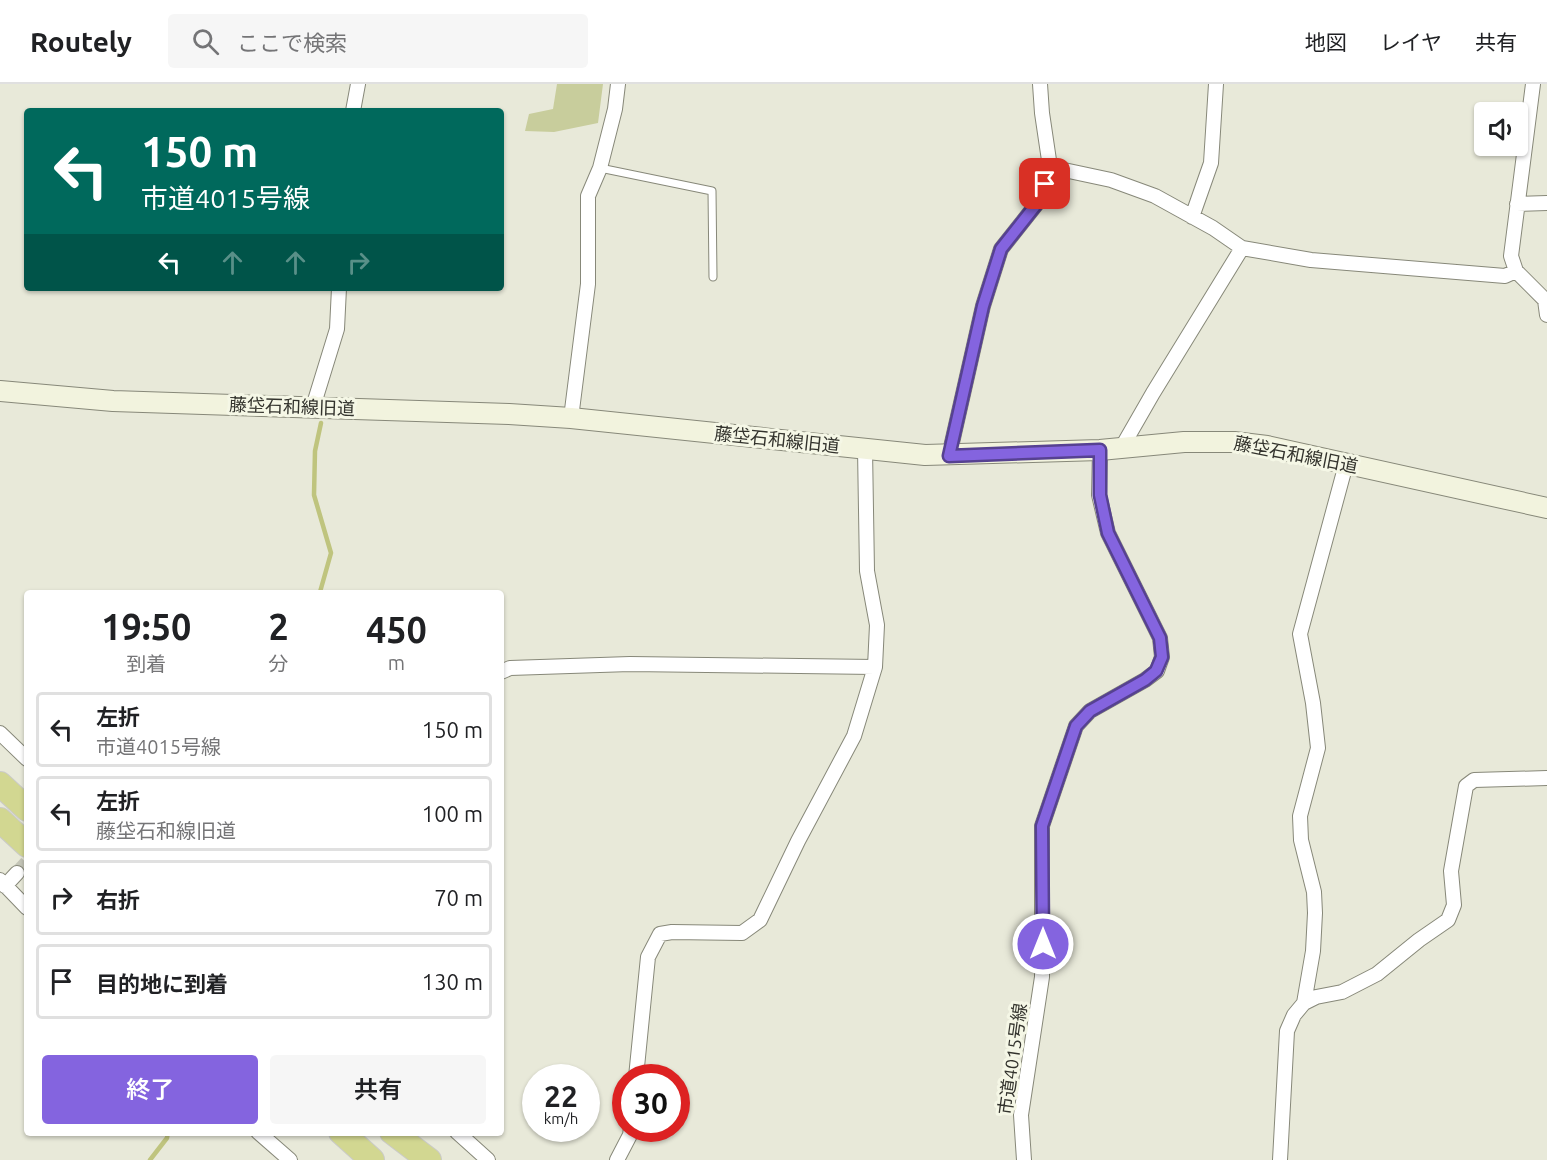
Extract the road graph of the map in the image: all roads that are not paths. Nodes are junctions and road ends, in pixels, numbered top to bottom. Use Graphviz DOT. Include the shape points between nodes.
graph roads {
  1 [pos="358,84"];
  2 [pos="618,84"];
  3 [pos="1041,84"];
  4 [pos="1216,84"];
  5 [pos="1533,84"];
  6 [pos="354,108"];
  7 [pos="1050,167"];
  8 [pos="600,168"];
  9 [pos="1547,203"];
  10 [pos="1517,204"];
  11 [pos="1192,217"];
  12 [pos="1242,248"];
  13 [pos="1516,271"];
  14 [pos="713,277"];
  15 [pos="339,291"];
  16 [pos="1547,315"];
  17 [pos="0,391"];
  18 [pos="313,407"];
  19 [pos="572,418"];
  20 [pos="1122,447"];
  21 [pos="865,449"];
  22 [pos="1100,450"];
  23 [pos="949,456"];
  24 [pos="1346,464"];
  25 [pos="1547,508"];
  26 [pos="875,667"];
  27 [pos="504,671"];
  28 [pos="0,733"];
  29 [pos="24,756"];
  30 [pos="1547,778"];
  31 [pos="0,784"];
  32 [pos="24,806"];
  33 [pos="0,820"];
  34 [pos="24,842"];
  35 [pos="17,873"];
  36 [pos="3,883"];
  37 [pos="24,905"];
  38 [pos="1304,1003"];
  39 [pos="637,1064"];
  40 [pos="263,1136"];
  41 [pos="335,1136"];
  42 [pos="345,1136"];
  43 [pos="382,1136"];
  44 [pos="397,1136"];
  45 [pos="461,1136"];
  46 [pos="626,1142"];
  47 [pos="291,1160"];
  48 [pos="361,1160"];
  49 [pos="372,1160"];
  50 [pos="409,1160"];
  51 [pos="429,1160"];
  52 [pos="488,1160"];
  53 [pos="617,1160"];
  54 [pos="1024,1160"];
  55 [pos="1280,1160"];
  1 -- 6 [label="street"];
  2 -- 8 [label="street"];
  3 -- 7 [label="street"];
  4 -- 11 [label="street" via="1211,163"];
  5 -- 10 [label="street"];
  7 -- 11 [label="street" via="1111,180 1155,196"];
  7 -- 23 [label="street" via="1039,201 1001,249 983,306"];
  8 -- 14 [label="lane" via="712,191"];
  8 -- 19 [label="street" via="588,196 588,284"];
  9 -- 10 [label="street"];
  10 -- 13 [label="street" via="1511,256"];
  11 -- 12 [label="street"];
  12 -- 13 [label="street" via="1311,260 1504,276"];
  12 -- 20 [label="street"];
  13 -- 16 [label="street" via="1545,300"];
  15 -- 18 [label="street" via="336,329"];
  17 -- 18 [label="street, 藤垈石和線旧道" via="113,401"];
  18 -- 19 [label="street, 藤垈石和線旧道"];
  19 -- 21 [label="street, 藤垈石和線旧道"];
  20 -- 22 [label="street, 藤垈石和線旧道"];
  20 -- 24 [label="street, 藤垈石和線旧道" via="1234,442"];
  21 -- 23 [label="street, 藤垈石和線旧道"];
  21 -- 26 [label="street" via="867,571 876,625"];
  22 -- 23 [label="street, 藤垈石和線旧道"];
  22 -- 54 [label="street, 市道4015号線" via="1100,495 1108,533 1160,638 1162,657 1156,671 1145,680 1090,711 1076,726 1042,826 1042,977 1022,1115"];
  24 -- 25 [label="street, 藤垈石和線旧道"];
  24 -- 38 [label="street" via="1300,634 1318,748 1300,816 1315,913 1314,951"];
  26 -- 27 [label="street" via="630,664"];
  26 -- 39 [label="street" via="855,736 760,920 742,933 660,934 648,957"];
  28 -- 29 [label="street"];
  30 -- 38 [label="street" via="1474,780 1466,786 1451,871 1454,905 1448,920 1377,974 1342,992"];
  31 -- 32 [label="highway"];
  33 -- 34 [label="highway"];
  35 -- 36 [label="street"];
  36 -- 37 [label="street"];
  38 -- 55 [label="street" via="1287,1031"];
  40 -- 47 [label="street"];
  41 -- 48 [label="highway"];
  42 -- 49 [label="highway"];
  43 -- 50 [label="highway"];
  44 -- 51 [label="highway"];
  45 -- 52 [label="street"];
  46 -- 53 [label="street"];
}
